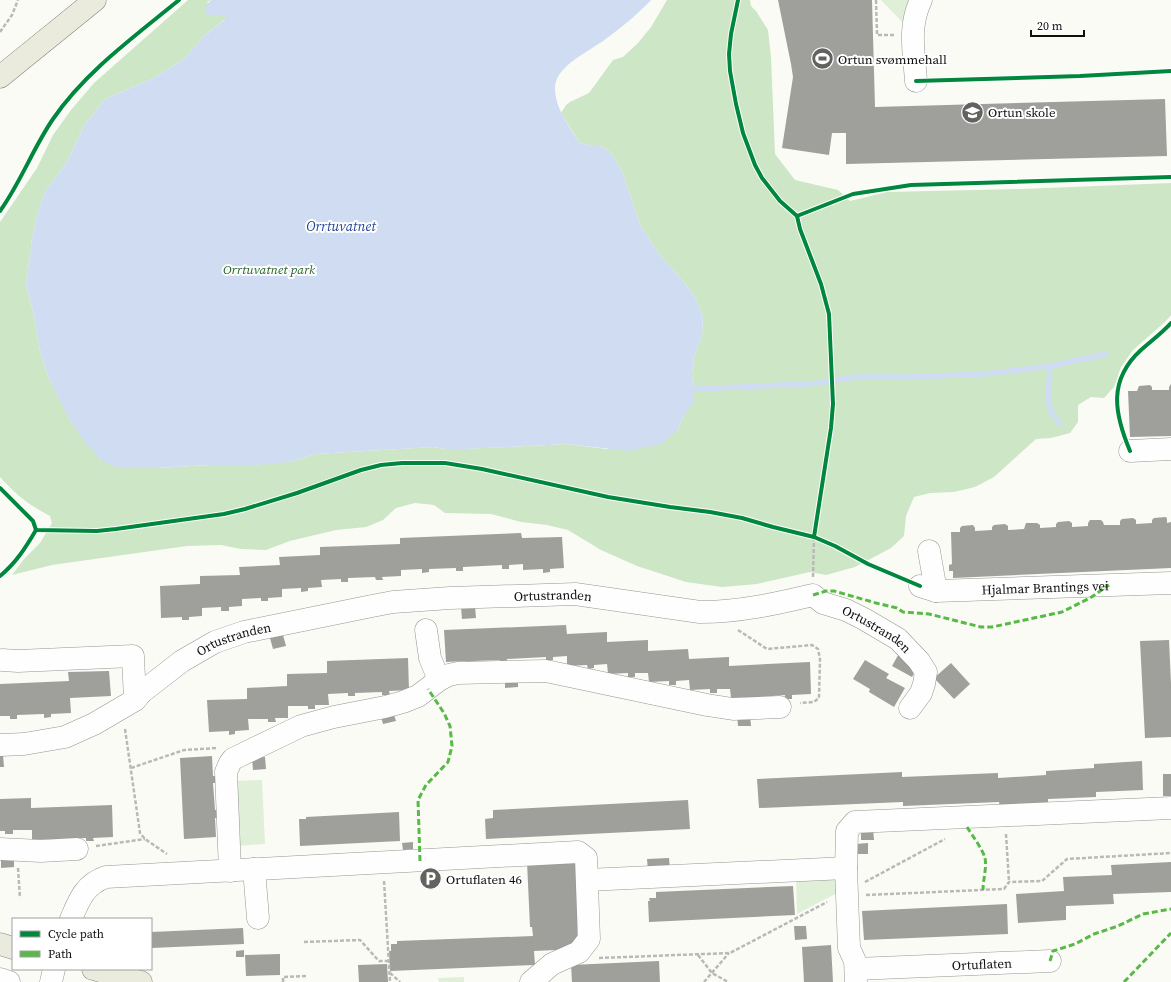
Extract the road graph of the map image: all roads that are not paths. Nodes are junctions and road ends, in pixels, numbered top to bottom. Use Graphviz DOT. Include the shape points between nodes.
graph roads {
  1 [pos="95,0"];
  2 [pos="921,0"];
  3 [pos="0,77"];
  4 [pos="916,81"];
  5 [pos="1171,449"];
  6 [pos="1130,451"];
  7 [pos="929,551"];
  8 [pos="1171,583"];
  9 [pos="426,630"];
  10 [pos="2,660"];
  11 [pos="439,680"];
  12 [pos="135,700"];
  13 [pos="780,708"];
  14 [pos="910,708"];
  15 [pos="0,745"];
  16 [pos="1171,808"];
  17 [pos="0,849"];
  18 [pos="77,849"];
  19 [pos="846,868"];
  20 [pos="254,869"];
  21 [pos="230,870"];
  22 [pos="587,880"];
  23 [pos="71,918"];
  24 [pos="258,918"];
  25 [pos="0,944"];
  26 [pos="12,948"];
  27 [pos="1050,961"];
  28 [pos="54,970"];
  29 [pos="97,970"];
  30 [pos="914,974"];
  31 [pos="856,976"];
  32 [pos="0,979"];
  33 [pos="9,982"];
  34 [pos="51,982"];
  35 [pos="141,982"];
  36 [pos="531,982"];
  1 -- 3 [label="main road"];
  2 -- 4 [label="street" via="915,13 912,35"];
  5 -- 6 [label="street"];
  7 -- 8 [label="street, Hjalmar Brantings vei" via="928,589"];
  9 -- 11 [label="street" via="430,658"];
  10 -- 12 [label="street" via="133,656"];
  11 -- 13 [label="street" via="458,673 546,672 733,709"];
  11 -- 21 [label="street" via="418,696 403,702 301,726 233,759 226,772"];
  12 -- 14 [label="street, Ortustranden" via="171,668 215,642 244,632 393,602 575,594 700,612 764,607 813,596 822,603 846,610 864,619 898,639 919,661 926,672 924,684"];
  12 -- 15 [label="street, Ortustranden" via="94,724 65,737"];
  16 -- 19 [label="street" via="855,822 847,831"];
  17 -- 18 [label="street"];
  19 -- 22 [label="street"];
  19 -- 31 [label="street" via="849,948 855,961"];
  20 -- 21 [label="street"];
  20 -- 22 [label="street" via="578,852 586,858"];
  20 -- 24 [label="street"];
  21 -- 23 [label="street" via="117,876 96,880 79,900"];
  22 -- 36 [label="street" via="589,939 579,952 552,964"];
  25 -- 26 [label="main road"];
  27 -- 30 [label="street, Ortuflaten"];
  28 -- 34 [label="street"];
  29 -- 35 [label="main road"];
  30 -- 31 [label="street, Ortuflaten"];
  32 -- 33 [label="street"];
}
